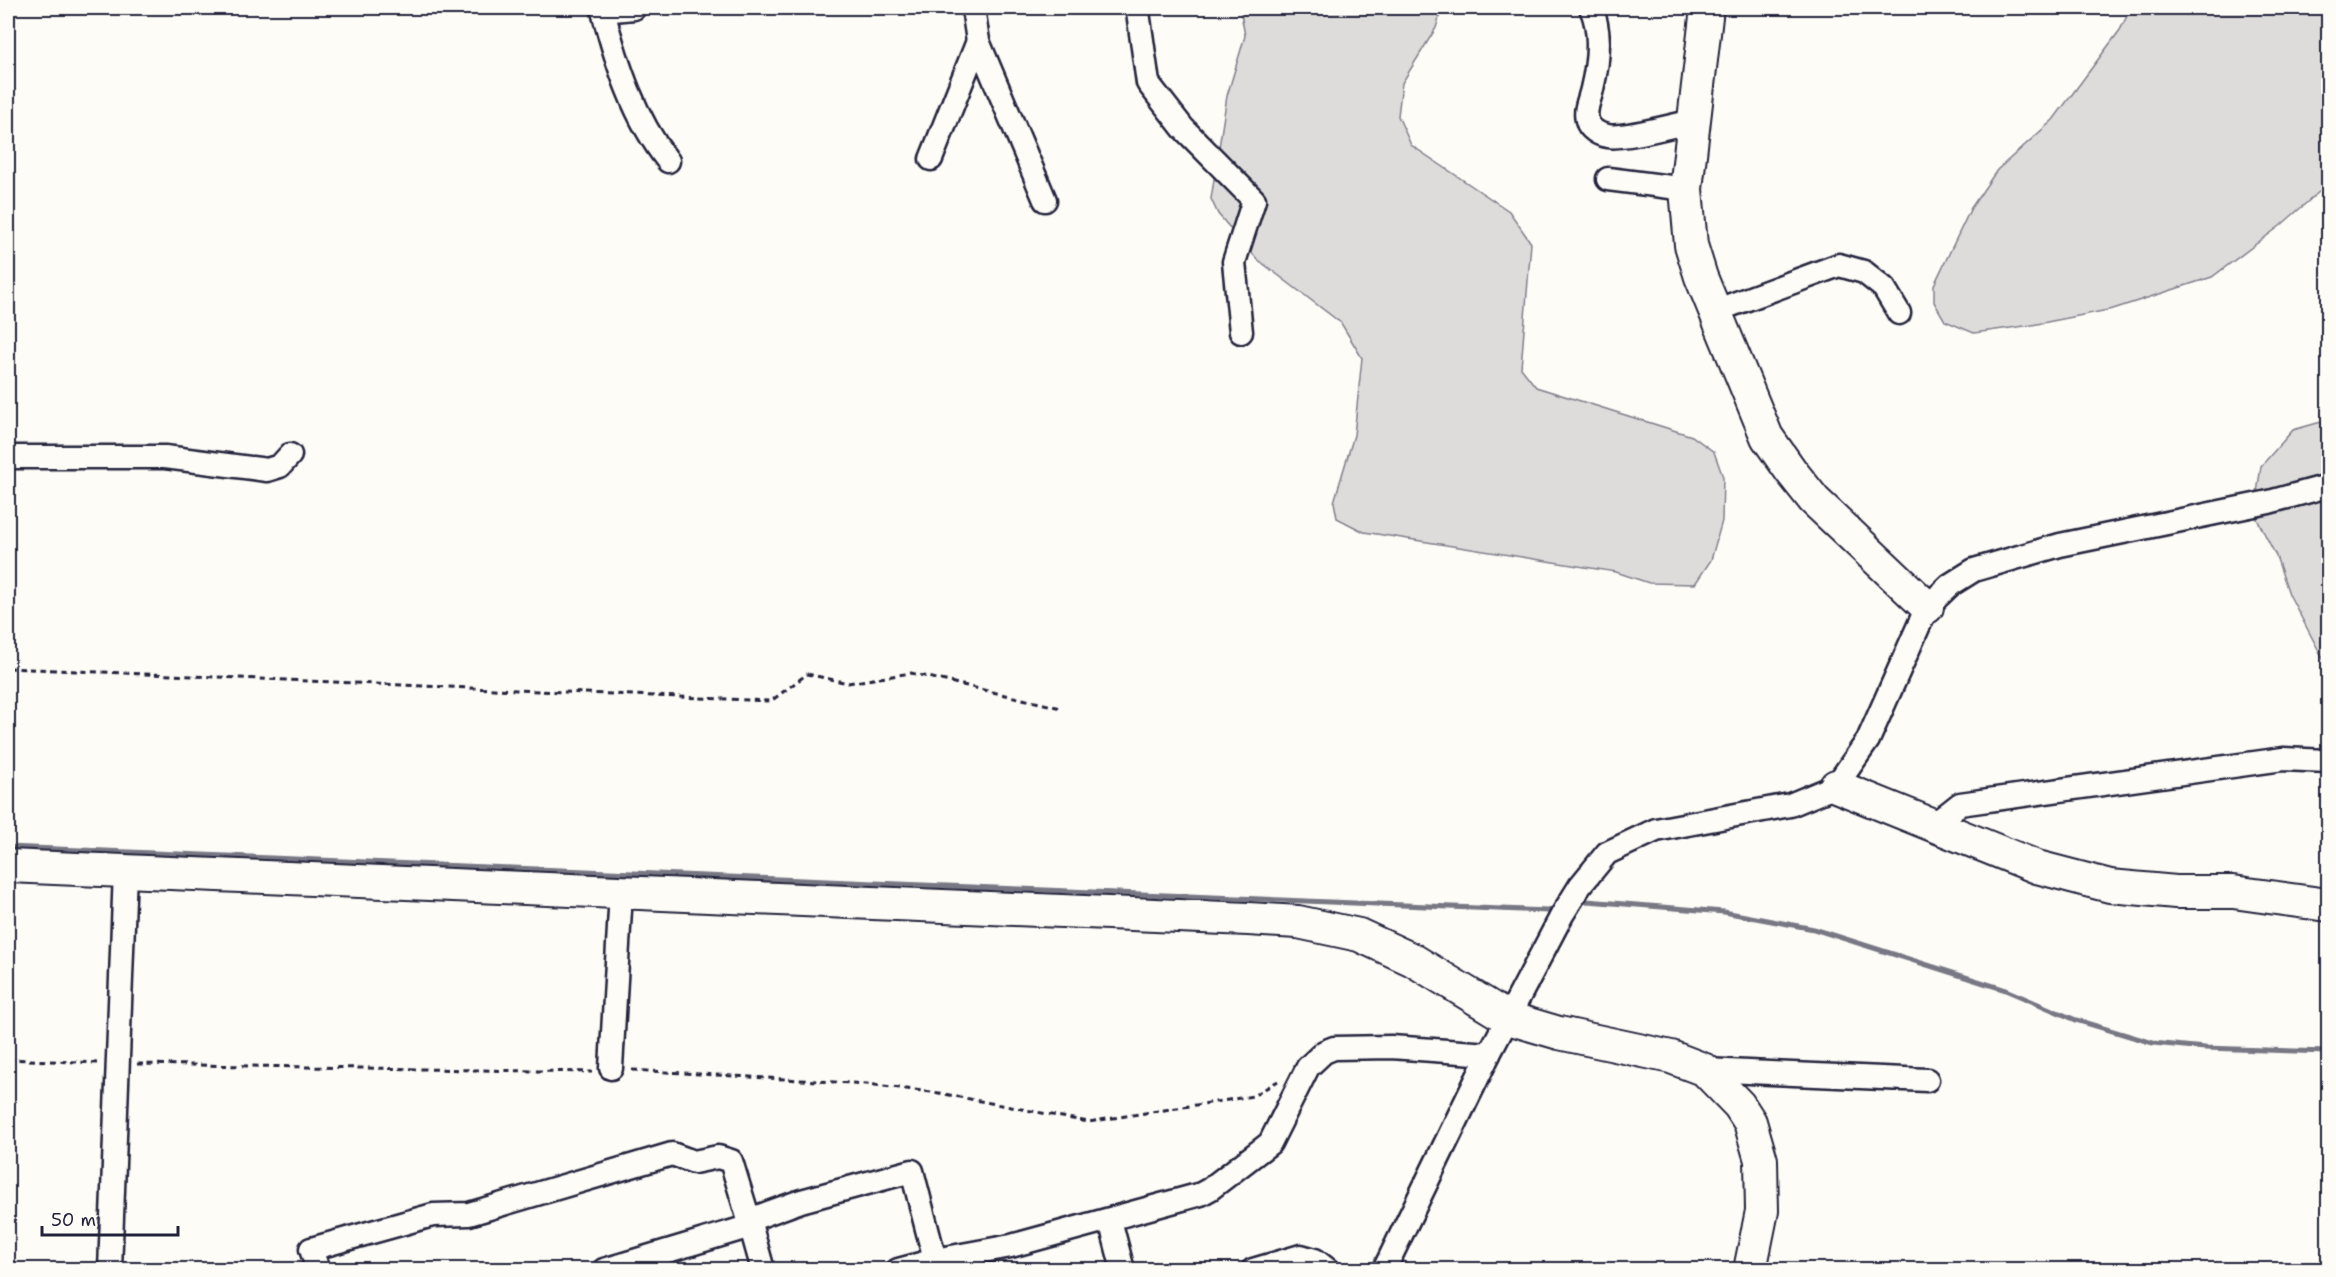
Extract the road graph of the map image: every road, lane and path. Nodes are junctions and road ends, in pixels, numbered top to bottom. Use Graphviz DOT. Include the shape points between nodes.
graph roads {
  1 [pos="634,8"];
  2 [pos="973,8"];
  3 [pos="1140,8"];
  4 [pos="1591,8"];
  5 [pos="1707,8"];
  6 [pos="603,9"];
  7 [pos="978,41"];
  8 [pos="1694,121"];
  9 [pos="931,159"];
  10 [pos="668,161"];
  11 [pos="1608,179"];
  12 [pos="1686,189"];
  13 [pos="1045,200"];
  14 [pos="1715,311"];
  15 [pos="1899,314"];
  16 [pos="1241,332"];
  17 [pos="290,455"];
  18 [pos="8,457"];
  19 [pos="2328,486"];
  20 [pos="1927,607"];
  21 [pos="8,668"];
  22 [pos="1061,708"];
  23 [pos="2328,761"];
  24 [pos="1836,786"];
  25 [pos="1932,826"];
  26 [pos="8,866"];
  27 [pos="125,871"];
  28 [pos="621,892"];
  29 [pos="2328,905"];
  30 [pos="1508,1018"];
  31 [pos="1489,1054"];
  32 [pos="8,1059"];
  33 [pos="1311,1063"];
  34 [pos="116,1064"];
  35 [pos="612,1068"];
  36 [pos="1705,1071"];
  37 [pos="1927,1080"];
  38 [pos="1110,1221"];
  39 [pos="750,1223"];
  40 [pos="935,1260"];
  41 [pos="110,1269"];
  42 [pos="318,1269"];
  43 [pos="604,1269"];
  44 [pos="763,1269"];
  45 [pos="898,1269"];
  46 [pos="1123,1269"];
  47 [pos="1253,1269"];
  48 [pos="1328,1269"];
  49 [pos="1384,1269"];
  50 [pos="1750,1269"];
  1 -- 6 [label="street"];
  2 -- 7 [label="street"];
  3 -- 16 [label="street" via="1148,83 1183,128 1254,200 1234,262"];
  4 -- 8 [label="street" via="1598,51 1587,122 1595,132 1623,136"];
  5 -- 8 [label="street"];
  6 -- 10 [label="street" via="632,100 651,140"];
  7 -- 9 [label="street"];
  7 -- 13 [label="street"];
  8 -- 12 [label="street"];
  11 -- 12 [label="street"];
  12 -- 14 [label="street" via="1691,245"];
  14 -- 15 [label="street" via="1839,265 1864,272 1884,288"];
  14 -- 20 [label="street" via="1767,437 1791,471 1814,500"];
  17 -- 18 [label="street" via="280,466 267,470 165,457"];
  19 -- 20 [label="street" via="2060,545 1974,570 1950,585"];
  20 -- 24 [label="street" via="1868,740"];
  21 -- 22 [label="path" via="771,701 807,674 848,683 911,672"];
  23 -- 25 [label="street" via="2283,759 1960,804"];
  24 -- 25 [label="street"];
  24 -- 30 [label="street" via="1790,805 1656,830 1607,853 1562,915"];
  25 -- 29 [label="street" via="2037,867 2110,886 2234,892"];
  26 -- 27 [label="street"];
  27 -- 28 [label="street"];
  27 -- 34 [label="street"];
  28 -- 30 [label="street" via="1298,922 1359,935 1413,960"];
  28 -- 35 [label="street"];
  30 -- 31 [label="street"];
  30 -- 36 [label="street" via="1671,1057"];
  31 -- 33 [label="street" via="1391,1047 1334,1048"];
  31 -- 49 [label="street"];
  32 -- 34 [label="path"];
  33 -- 35 [label="path" via="1253,1096 1088,1122 867,1084"];
  33 -- 38 [label="street" via="1270,1143 1201,1194"];
  34 -- 35 [label="path" via="593,1072"];
  34 -- 41 [label="street"];
  36 -- 37 [label="street"];
  36 -- 50 [label="street" via="1750,1122 1761,1160 1762,1211"];
  38 -- 40 [label="street"];
  38 -- 46 [label="street"];
  39 -- 40 [label="street" via="801,1202 912,1171"];
  39 -- 42 [label="street" via="731,1161 718,1157 694,1162 672,1154 469,1214 433,1215 311,1249"];
  39 -- 43 [label="street"];
  39 -- 44 [label="street"];
  40 -- 45 [label="street"];
  47 -- 48 [label="street" via="1301,1256"];
}
